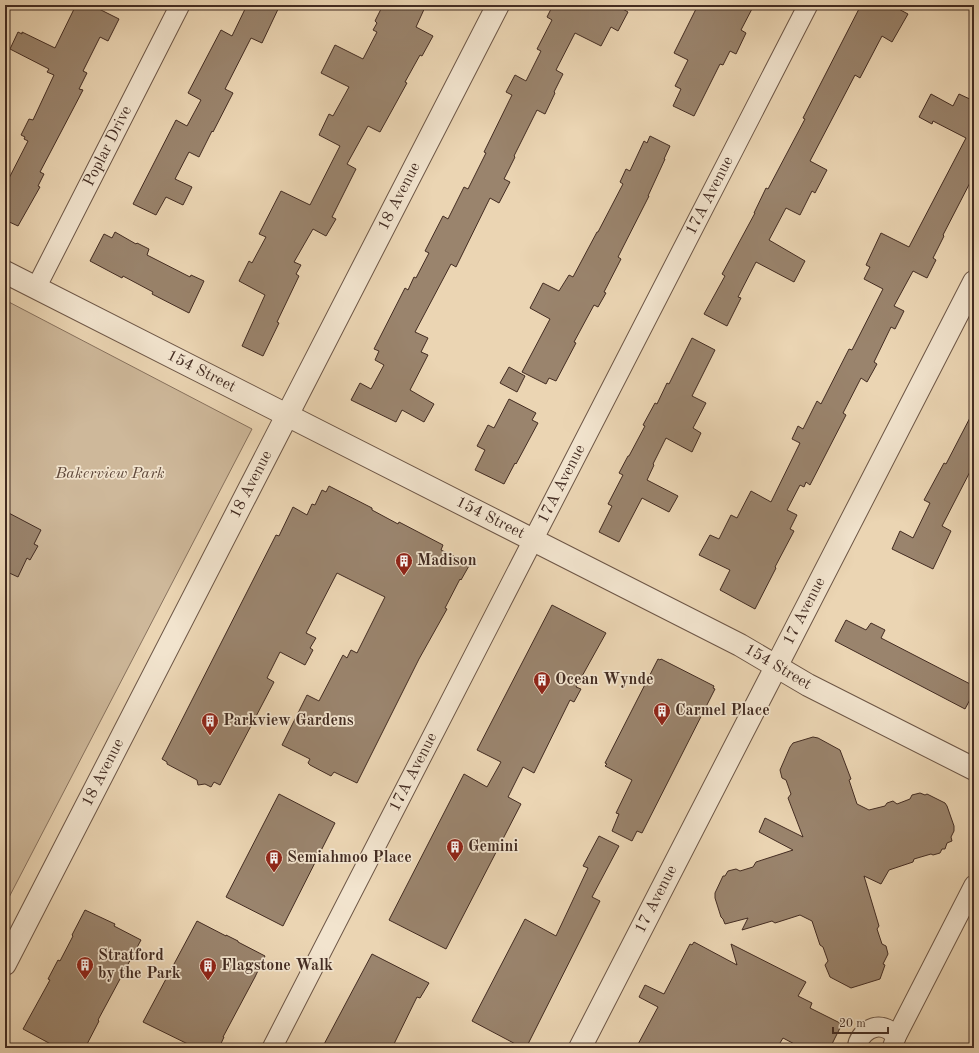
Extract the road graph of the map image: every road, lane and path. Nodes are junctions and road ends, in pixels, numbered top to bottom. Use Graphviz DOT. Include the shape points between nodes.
graph roads {
  1 [pos="180,5"];
  2 [pos="498,5"];
  3 [pos="808,5"];
  4 [pos="5,272"];
  5 [pos="974,282"];
  6 [pos="36,288"];
  7 [pos="287,415"];
  8 [pos="534,540"];
  9 [pos="777,666"];
  10 [pos="974,769"];
  11 [pos="974,884"];
  12 [pos="5,964"];
  13 [pos="894,1042"];
  14 [pos="272,1048"];
  15 [pos="580,1048"];
  16 [pos="857,1048"];
  1 -- 6 [label="street, Poplar Drive"];
  2 -- 7 [label="street, 18 Avenue"];
  3 -- 8 [label="street, 17A Avenue"];
  4 -- 6 [label="street, 154 Street"];
  5 -- 9 [label="street, 17 Avenue"];
  6 -- 7 [label="street, 154 Street"];
  7 -- 8 [label="street, 154 Street"];
  7 -- 12 [label="street, 18 Avenue"];
  8 -- 9 [label="street, 154 Street"];
  8 -- 14 [label="street, 17A Avenue"];
  9 -- 10 [label="street, 154 Street" via="808,685"];
  9 -- 15 [label="street, 17 Avenue"];
  11 -- 13 [label="street"];
  13 -- 16 [label="street" via="890,1030 876,1027 863,1034"];
}
